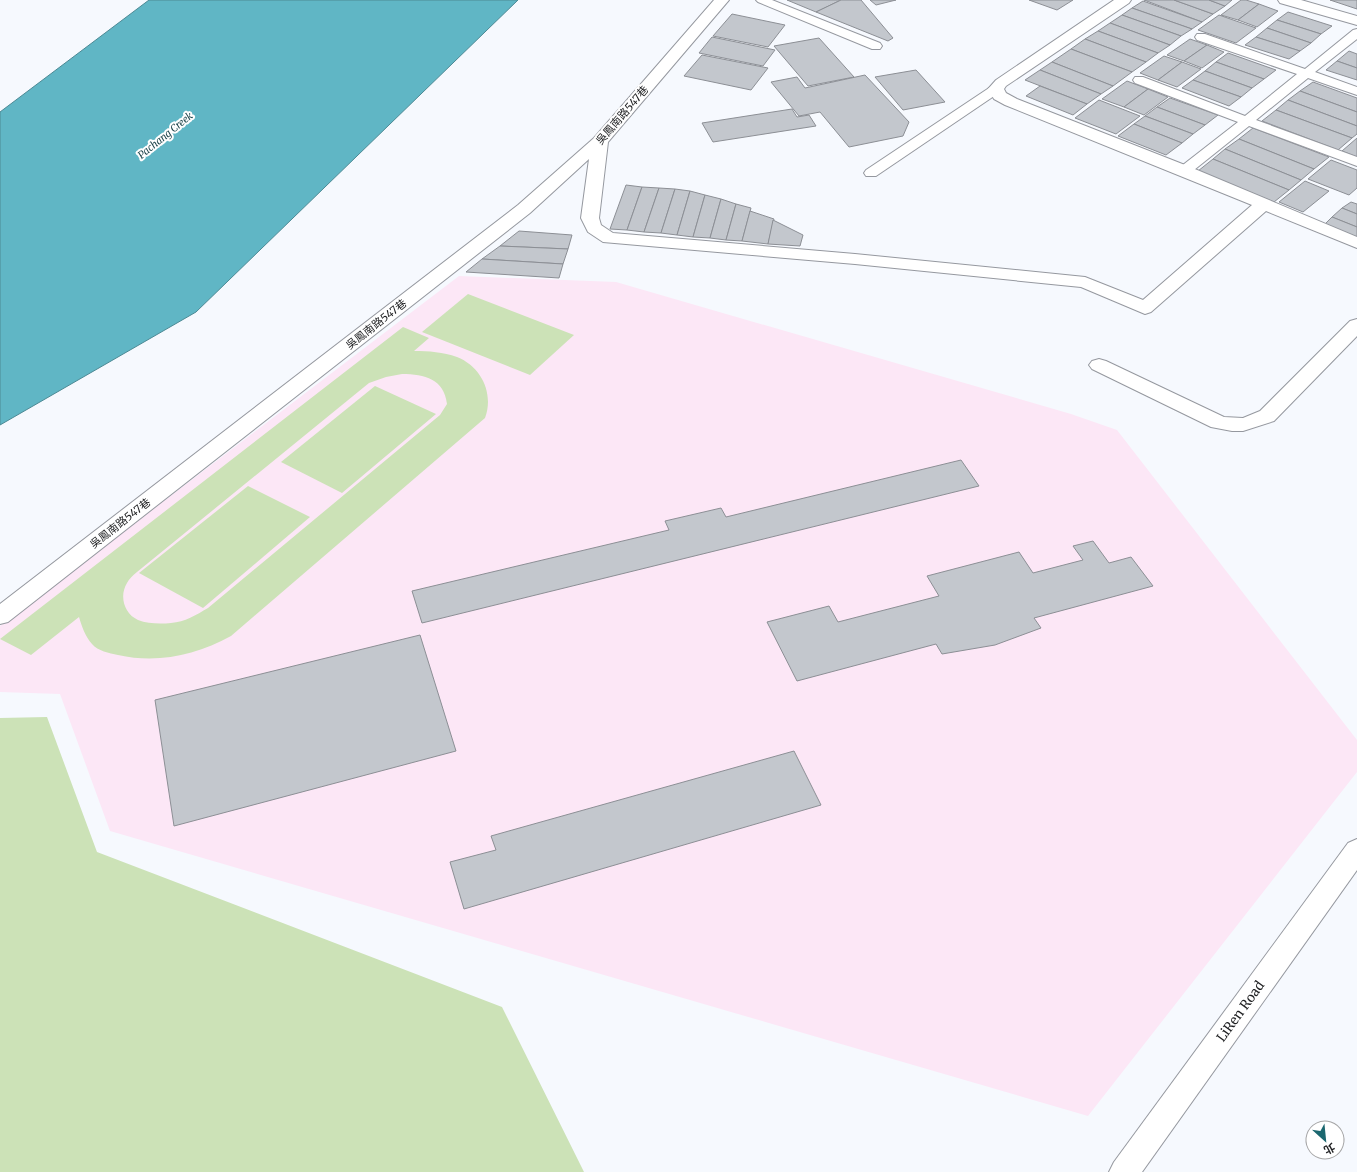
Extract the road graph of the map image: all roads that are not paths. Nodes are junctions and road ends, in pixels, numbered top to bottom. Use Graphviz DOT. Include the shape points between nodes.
graph roads {
  1 [pos="722,0"];
  2 [pos="762,0"];
  3 [pos="1124,0"];
  4 [pos="1286,0"];
  5 [pos="1357,21"];
  6 [pos="1357,33"];
  7 [pos="1201,37"];
  8 [pos="876,46"];
  9 [pos="1306,73"];
  10 [pos="1139,80"];
  11 [pos="996,90"];
  12 [pos="1357,91"];
  13 [pos="1248,120"];
  14 [pos="600,141"];
  15 [pos="1357,162"];
  16 [pos="1184,171"];
  17 [pos="871,173"];
  18 [pos="1264,204"];
  19 [pos="1357,243"];
  20 [pos="1357,325"];
  21 [pos="1099,365"];
  22 [pos="0,616"];
  23 [pos="1357,850"];
  24 [pos="1124,1172"];
  1 -- 14 [label="street, 吳鳳南路547巷"];
  2 -- 8 [label="lane"];
  3 -- 11 [label="street" via="1002,83"];
  4 -- 5 [label="street"];
  6 -- 9 [label="lane"];
  7 -- 9 [label="lane"];
  9 -- 12 [label="lane"];
  9 -- 13 [label="lane"];
  10 -- 13 [label="lane"];
  11 -- 16 [label="street" via="1000,96 1011,102"];
  11 -- 17 [label="lane"];
  13 -- 15 [label="lane"];
  13 -- 16 [label="lane"];
  14 -- 18 [label="street" via="590,218 591,226 609,238 1085,282 1145,308"];
  14 -- 22 [label="street, 吳鳳南路547巷" via="524,209"];
  16 -- 18 [label="street"];
  18 -- 19 [label="street"];
  20 -- 21 [label="street" via="1267,416 1251,424 1233,426 1218,422"];
  23 -- 24 [label="street, LiRen Road"];
}
